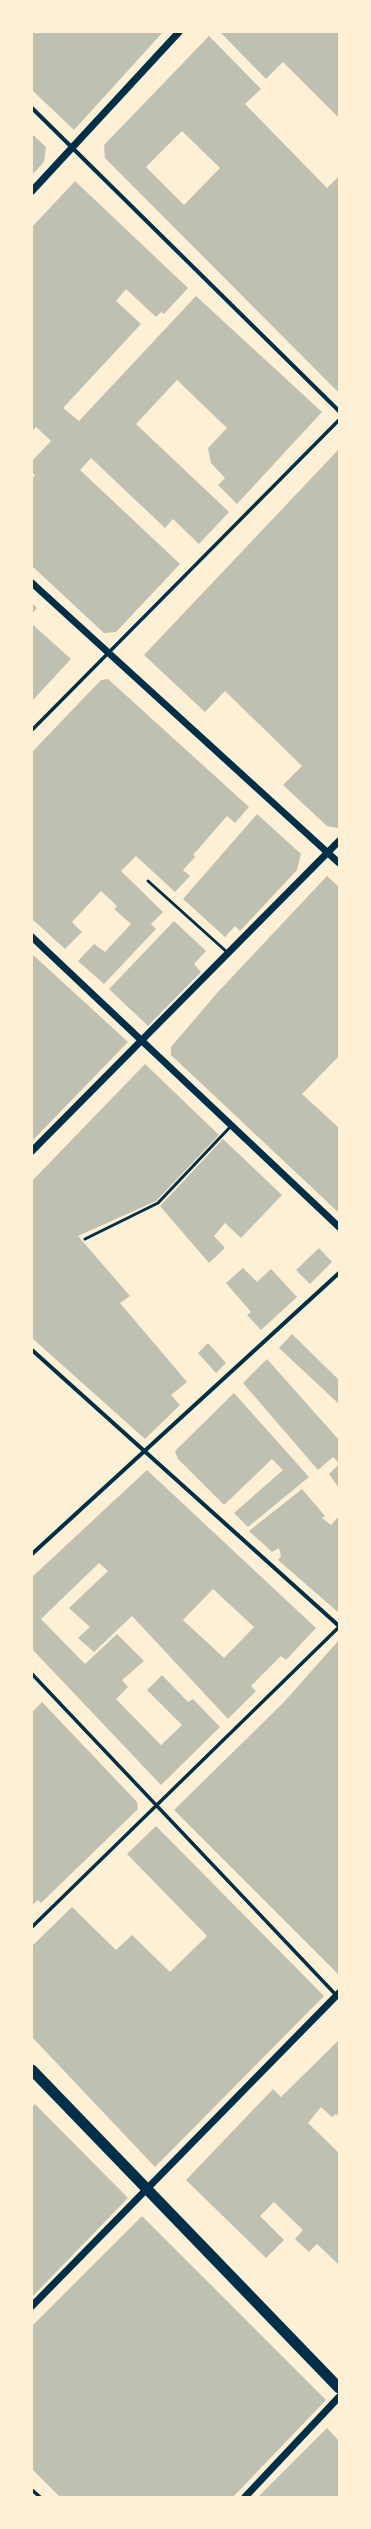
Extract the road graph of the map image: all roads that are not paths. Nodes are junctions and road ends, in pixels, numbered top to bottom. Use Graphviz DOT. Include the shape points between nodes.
graph roads {
  1 [pos="179,32"];
  2 [pos="32,108"];
  3 [pos="73,147"];
  4 [pos="32,191"];
  5 [pos="339,411"];
  6 [pos="339,420"];
  7 [pos="32,583"];
  8 [pos="109,654"];
  9 [pos="32,730"];
  10 [pos="339,841"];
  11 [pos="327,852"];
  12 [pos="339,863"];
  13 [pos="148,881"];
  14 [pos="32,936"];
  15 [pos="228,953"];
  16 [pos="142,1040"];
  17 [pos="232,1125"];
  18 [pos="32,1151"];
  19 [pos="339,1227"];
  20 [pos="85,1239"];
  21 [pos="339,1273"];
  22 [pos="32,1350"];
  23 [pos="143,1450"];
  24 [pos="32,1554"];
  25 [pos="339,1626"];
  26 [pos="32,1674"];
  27 [pos="156,1807"];
  28 [pos="32,1927"];
  29 [pos="338,1996"];
  30 [pos="32,2070"];
  31 [pos="148,2188"];
  32 [pos="32,2306"];
  33 [pos="339,2388"];
  34 [pos="339,2397"];
  35 [pos="32,2490"];
  36 [pos="40,2497"];
  37 [pos="245,2497"];
  1 -- 3 [label="street"];
  2 -- 3 [label="street"];
  3 -- 4 [label="street"];
  3 -- 5 [label="street"];
  6 -- 8 [label="street"];
  7 -- 8 [label="street"];
  8 -- 9 [label="street"];
  8 -- 11 [label="street"];
  10 -- 11 [label="street"];
  11 -- 12 [label="street"];
  11 -- 15 [label="street"];
  13 -- 15 [label="lane"];
  14 -- 16 [label="street"];
  15 -- 16 [label="street"];
  16 -- 17 [label="street"];
  16 -- 18 [label="street"];
  17 -- 19 [label="street"];
  17 -- 20 [label="lane" via="158,1203"];
  21 -- 23 [label="street"];
  22 -- 23 [label="street"];
  23 -- 24 [label="street"];
  23 -- 25 [label="street"];
  25 -- 27 [label="street"];
  26 -- 27 [label="street"];
  27 -- 28 [label="street"];
  27 -- 29 [label="street"];
  29 -- 31 [label="street"];
  30 -- 31 [label="highway"];
  31 -- 32 [label="street"];
  31 -- 33 [label="highway"];
  34 -- 37 [label="street"];
  35 -- 36 [label="street"];
}
